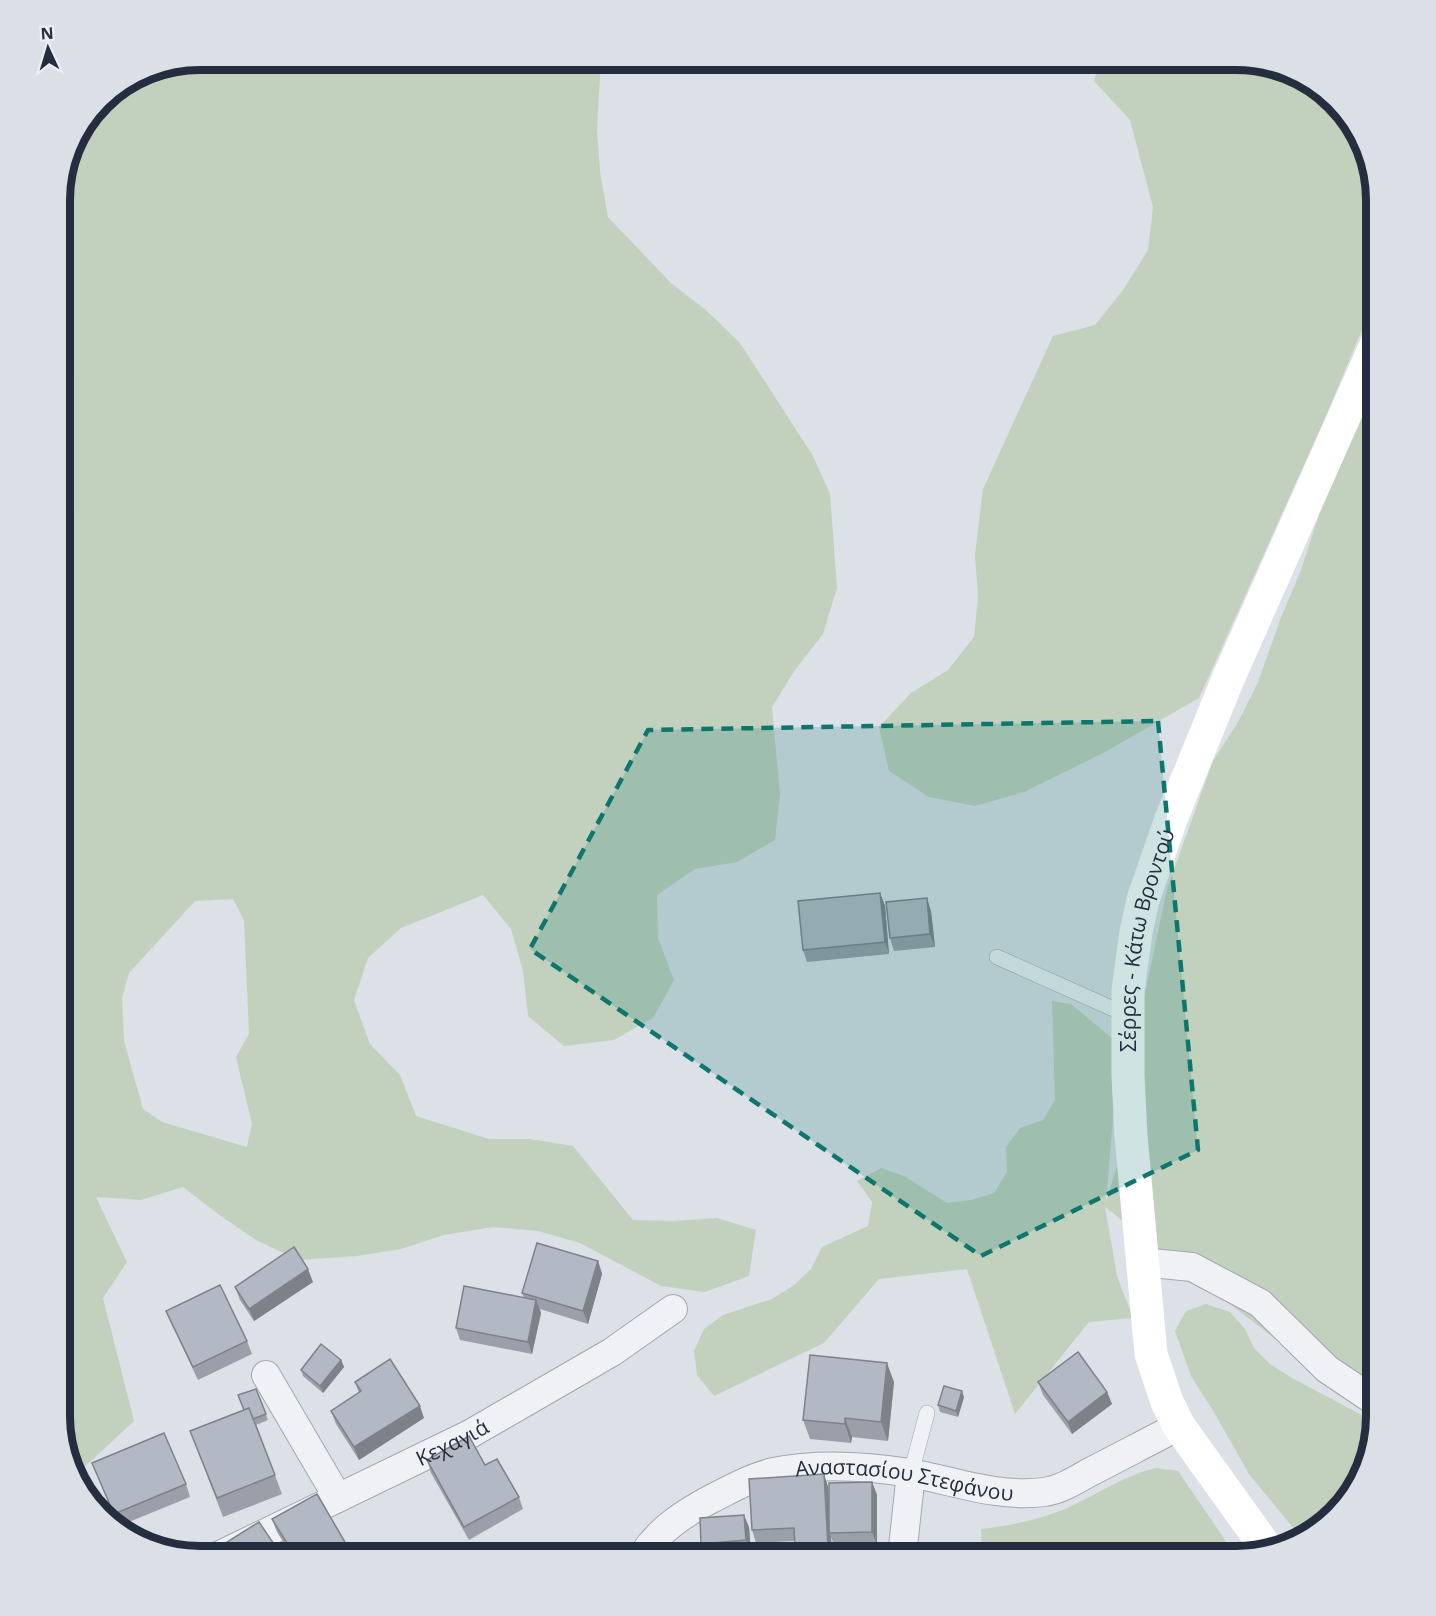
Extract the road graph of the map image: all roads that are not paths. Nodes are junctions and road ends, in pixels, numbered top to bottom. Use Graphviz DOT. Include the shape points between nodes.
graph roads {
  1 [pos="1366,368"];
  2 [pos="998,957"];
  3 [pos="1127,1015"];
  4 [pos="1142,1262"];
  5 [pos="673,1309"];
  6 [pos="266,1375"];
  7 [pos="1366,1395"];
  8 [pos="927,1413"];
  9 [pos="1179,1426"];
  10 [pos="911,1473"];
  11 [pos="338,1498"];
  12 [pos="1262,1542"];
  13 [pos="239,1546"];
  14 [pos="650,1546"];
  15 [pos="903,1546"];
  1 -- 3 [label="street, Σέρρες - Κάτω Βροντού" via="1228,679 1155,861 1136,932"];
  2 -- 3 [label="lane"];
  3 -- 4 [label="street, Σέρρες - Κάτω Βροντού" via="1130,1124"];
  4 -- 7 [label="street" via="1192,1267 1260,1303 1327,1369"];
  4 -- 9 [label="street, Σέρρες - Κάτω Βροντού" via="1151,1354"];
  5 -- 11 [label="street, Κεχαγιά" via="612,1352 500,1418"];
  6 -- 11 [label="street"];
  8 -- 10 [label="lane"];
  9 -- 10 [label="street, Αναστασίου Στεφάνου" via="1046,1492 964,1487"];
  9 -- 12 [label="street, Σέρρες - Κάτω Βροντού"];
  10 -- 14 [label="street, Αναστασίου Στεφάνου" via="811,1467 773,1472 732,1488 678,1518"];
  10 -- 15 [label="street"];
  11 -- 13 [label="street, Κεχαγιά"];
}
